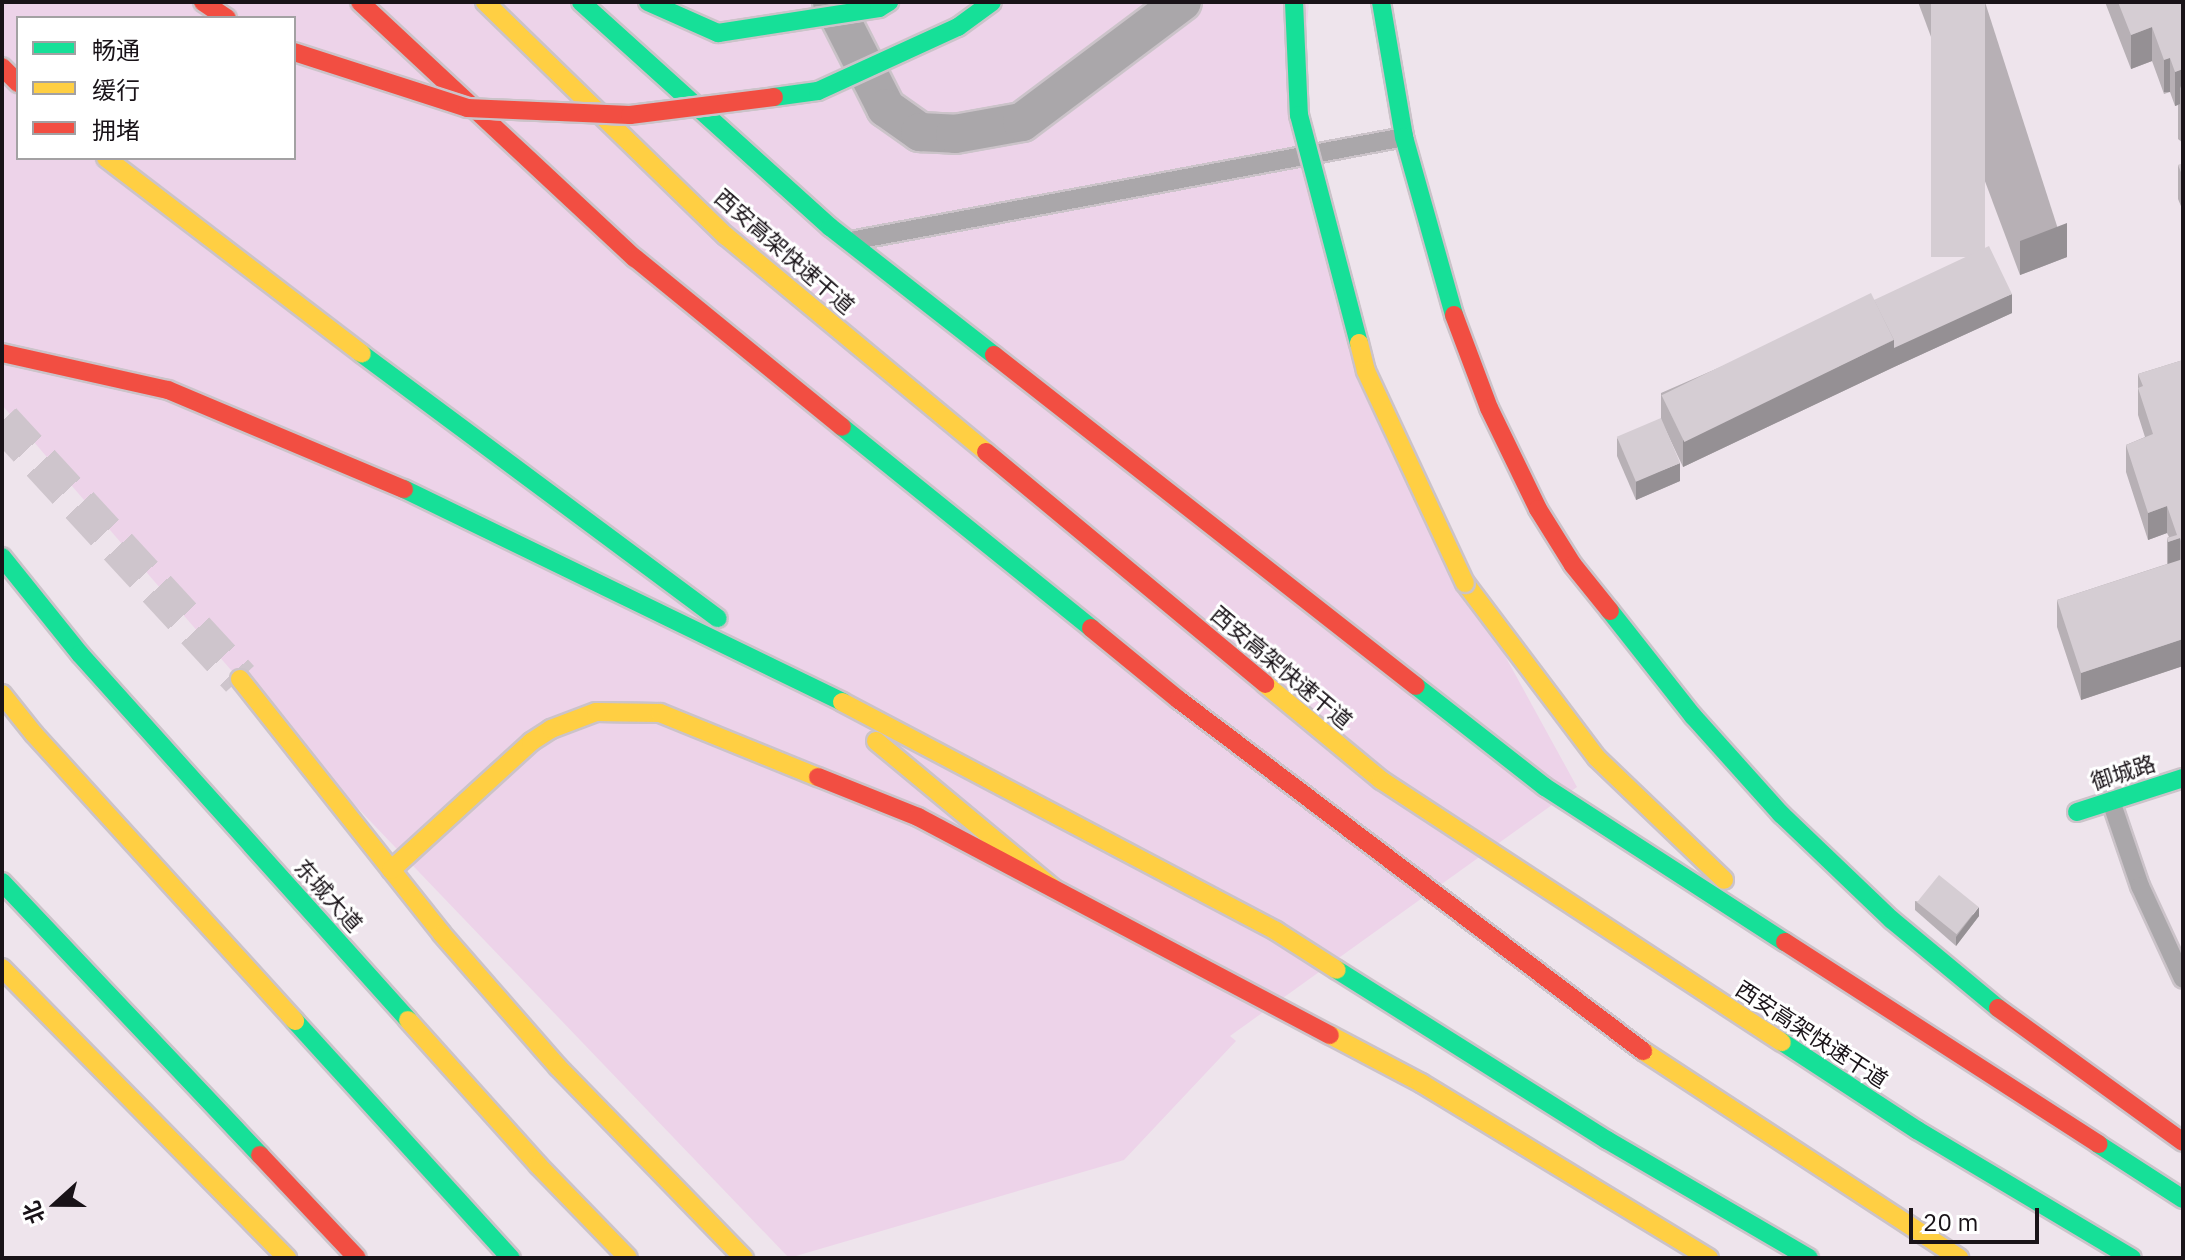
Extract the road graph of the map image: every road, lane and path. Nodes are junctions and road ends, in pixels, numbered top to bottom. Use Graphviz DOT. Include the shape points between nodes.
graph roads {
  1 [pos="203,2"];
  2 [pos="360,2"];
  3 [pos="485,2"];
  4 [pos="581,2"];
  5 [pos="648,2"];
  6 [pos="832,2"];
  7 [pos="889,2"];
  8 [pos="992,2"];
  9 [pos="1182,2"];
  10 [pos="1294,2"];
  11 [pos="1381,2"];
  12 [pos="224,16"];
  13 [pos="296,53"];
  14 [pos="1404,137"];
  15 [pos="109,160"];
  16 [pos="848,241"];
  17 [pos="2,353"];
  18 [pos="2,557"];
  19 [pos="240,679"];
  20 [pos="809,685"];
  21 [pos="2,694"];
  22 [pos="2183,778"];
  23 [pos="2111,801"];
  24 [pos="2077,812"];
  25 [pos="391,870"];
  26 [pos="2,882"];
  27 [pos="1054,889"];
  28 [pos="1798,951"];
  29 [pos="2,968"];
  30 [pos="2183,979"];
  31 [pos="2071,1128"];
  32 [pos="2183,1142"];
  33 [pos="2183,1178"];
  34 [pos="2183,1199"];
  35 [pos="287,1258"];
  36 [pos="357,1258"];
  37 [pos="511,1258"];
  38 [pos="628,1258"];
  39 [pos="744,1258"];
  40 [pos="1709,1258"];
  41 [pos="1809,1258"];
  42 [pos="1959,1258"];
  43 [pos="2132,1258"];
  1 -- 12 [label="main road"];
  2 -- 42 [label="main road" via="660,278 1179,700 1665,1067"];
  3 -- 43 [label="main road, 西安高架快速干道" via="726,236 1381,780 1917,1130"];
  4 -- 16 [label="main road"];
  5 -- 7 [label="main road, bridge" via="718,33 879,8"];
  6 -- 9 [label="street" via="886,108 920,132 955,134 1022,122"];
  8 -- 13 [label="main road, bridge" via="958,27 818,91 630,115 467,108"];
  10 -- 28 [label="main road, bridge" via="1299,115 1366,371 1465,583 1597,758"];
  11 -- 14 [label="main road"];
  14 -- 16 [label="lane"];
  14 -- 32 [label="main road" via="1452,310 1489,408 1538,509 1614,619 1781,814 1892,920 1993,1004"];
  15 -- 20 [label="main road"];
  16 -- 28 [label="main road" via="1545,787"];
  17 -- 20 [label="main road" via="168,390 212,408 387,481"];
  18 -- 38 [label="main road, 东城大道" via="91,666 538,1165"];
  19 -- 25 [label="main road"];
  20 -- 27 [label="main road"];
  20 -- 41 [label="main road" via="1276,931 1607,1140"];
  21 -- 37 [label="main road"];
  22 -- 23 [label="main road, 御城路"];
  23 -- 24 [label="main road, 御城路"];
  23 -- 30 [label="lane" via="2140,886"];
  25 -- 27 [label="main road" via="551,729 596,712 639,710 660,713 918,817"];
  25 -- 39 [label="main road" via="558,1067"];
  26 -- 36 [label="main road"];
  27 -- 40 [label="main road" via="1421,1083"];
  28 -- 31 [label="main road"];
  29 -- 35 [label="main road"];
  31 -- 33 [label="main road"];
  31 -- 34 [label="main road"];
}
